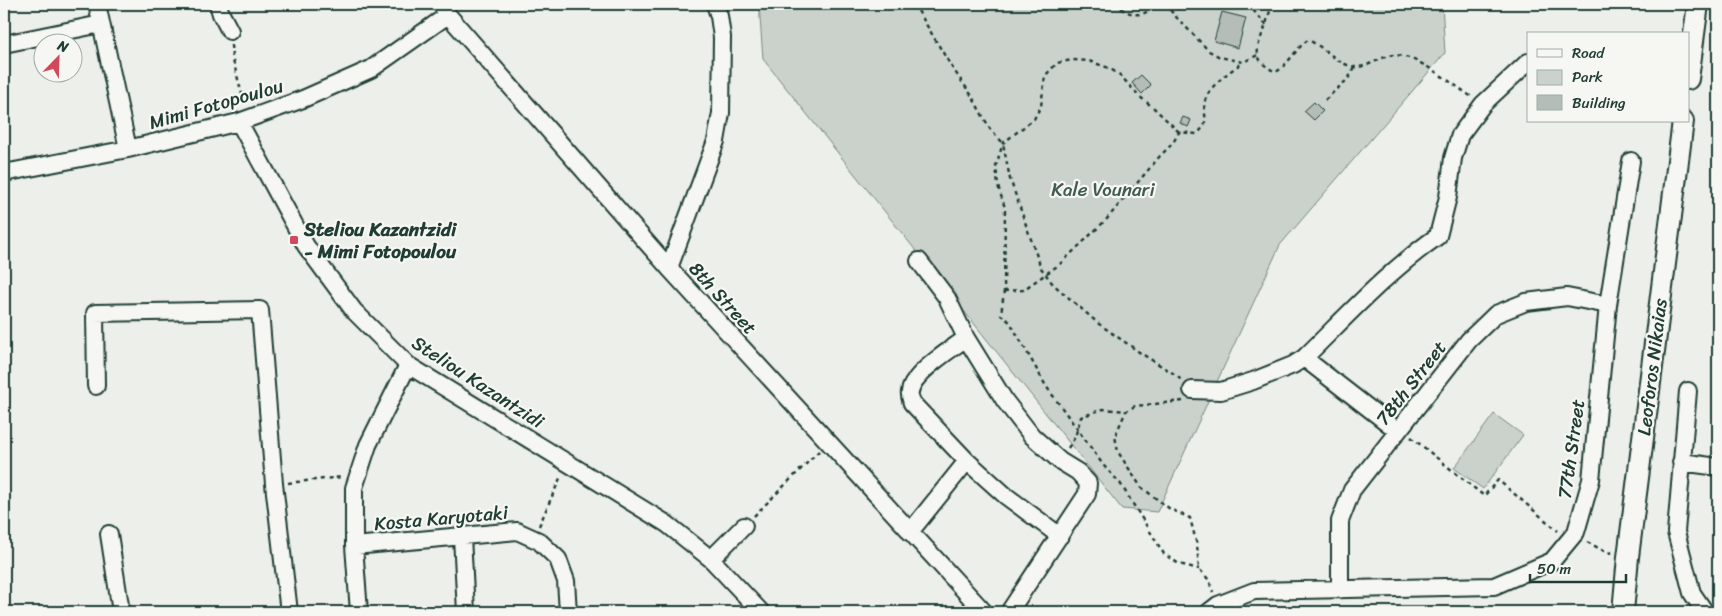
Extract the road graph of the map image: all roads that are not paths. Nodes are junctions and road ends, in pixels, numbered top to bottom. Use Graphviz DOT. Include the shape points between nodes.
graph roads {
  1 [pos="218,4"];
  2 [pos="715,4"];
  3 [pos="1698,4"];
  4 [pos="445,9"];
  5 [pos="99,13"];
  6 [pos="230,31"];
  7 [pos="4,44"];
  8 [pos="1527,63"];
  9 [pos="1690,64"];
  10 [pos="244,120"];
  11 [pos="1683,122"];
  12 [pos="128,149"];
  13 [pos="1631,161"];
  14 [pos="4,173"];
  15 [pos="918,261"];
  16 [pos="670,268"];
  17 [pos="1608,305"];
  18 [pos="966,338"];
  19 [pos="1304,358"];
  20 [pos="408,365"];
  21 [pos="96,386"];
  22 [pos="1192,390"];
  23 [pos="1688,391"];
  24 [pos="1399,430"];
  25 [pos="967,461"];
  26 [pos="1681,462"];
  27 [pos="1718,467"];
  28 [pos="744,526"];
  29 [pos="910,532"];
  30 [pos="108,534"];
  31 [pos="1060,536"];
  32 [pos="462,537"];
  33 [pos="354,546"];
  34 [pos="712,559"];
  35 [pos="1340,590"];
  36 [pos="1213,609"];
  37 [pos="121,612"];
  38 [pos="289,612"];
  39 [pos="359,612"];
  40 [pos="466,612"];
  41 [pos="568,612"];
  42 [pos="761,612"];
  43 [pos="984,612"];
  44 [pos="1009,612"];
  45 [pos="1623,612"];
  46 [pos="1705,612"];
  1 -- 6 [label="street"];
  2 -- 16 [label="street" via="722,37 721,113 713,150"];
  3 -- 9 [label="main road"];
  4 -- 10 [label="street, Mimi Fotopoulou" via="371,70"];
  4 -- 16 [label="street, 8th Street"];
  5 -- 7 [label="street"];
  5 -- 12 [label="street"];
  8 -- 19 [label="street" via="1483,104 1460,135 1438,236 1413,253 1372,290"];
  10 -- 12 [label="street, Mimi Fotopoulou"];
  10 -- 20 [label="street, Steliou Kazantzidi" via="306,246 354,310"];
  11 -- 45 [label="main road, Leoforos Nikaias"];
  12 -- 14 [label="street, Mimi Fotopoulou"];
  13 -- 17 [label="street, 77th Street"];
  15 -- 18 [label="street" via="946,298"];
  16 -- 29 [label="street, 8th Street"];
  17 -- 24 [label="street, 78th Street" via="1567,297 1526,302 1496,314 1468,340"];
  17 -- 35 [label="street, 77th Street" via="1591,480 1573,537 1552,561 1494,586"];
  18 -- 25 [label="street" via="925,370 910,392 912,403"];
  18 -- 31 [label="street" via="1005,401 1032,436 1088,483 1087,494"];
  19 -- 22 [label="street" via="1253,381 1221,391"];
  19 -- 24 [label="street"];
  20 -- 33 [label="street" via="368,445 354,488"];
  20 -- 34 [label="street, Steliou Kazantzidi" via="667,524"];
  21 -- 38 [label="street" via="95,313 260,310 274,484"];
  23 -- 26 [label="street"];
  24 -- 35 [label="street, 78th Street" via="1352,490 1340,521"];
  25 -- 29 [label="street"];
  25 -- 31 [label="street" via="1006,496"];
  26 -- 27 [label="street"];
  26 -- 46 [label="street" via="1676,532 1692,593"];
  28 -- 34 [label="street"];
  29 -- 43 [label="street, 8th Street"];
  30 -- 37 [label="street"];
  31 -- 44 [label="street"];
  32 -- 33 [label="street, Kosta Karyotaki"];
  32 -- 40 [label="street"];
  32 -- 41 [label="street, Kosta Karyotaki" via="517,531 540,540 558,558 566,581"];
  33 -- 39 [label="street"];
  34 -- 42 [label="street, Steliou Kazantzidi"];
  35 -- 36 [label="street, 77th Street" via="1254,592"];
}
